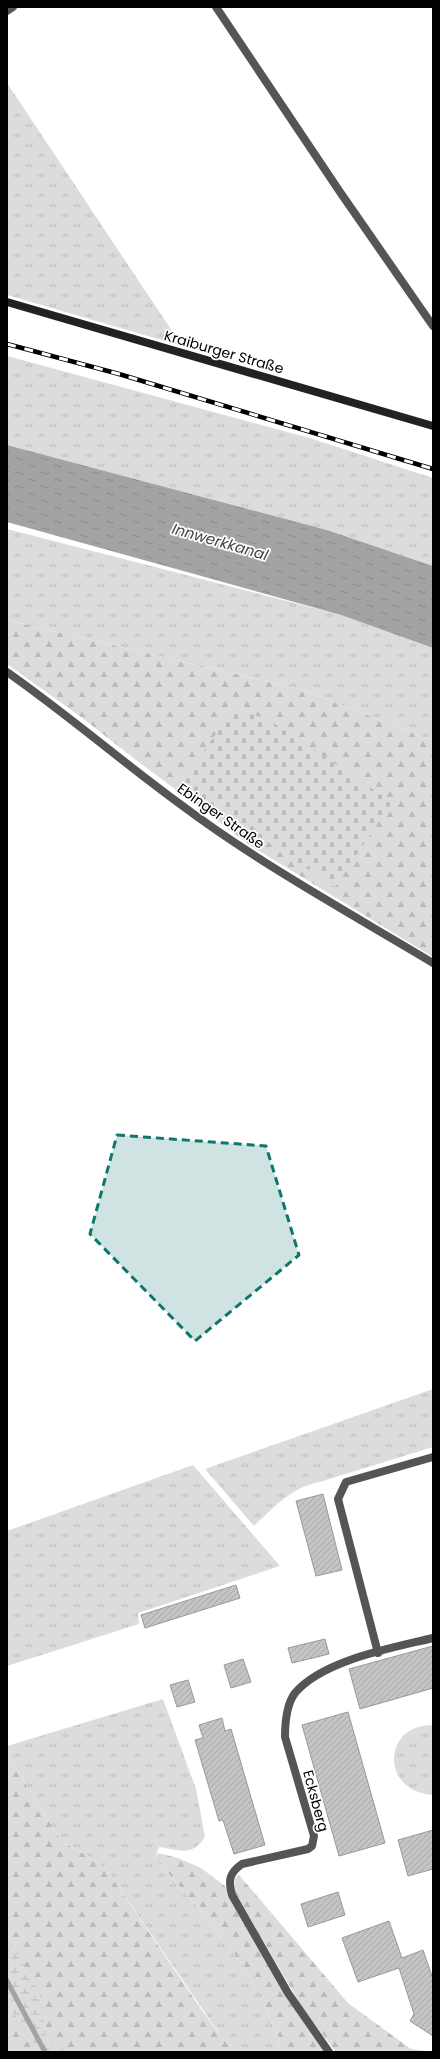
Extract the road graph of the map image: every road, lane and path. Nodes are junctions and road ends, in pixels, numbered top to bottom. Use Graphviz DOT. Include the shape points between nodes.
graph roads {
  1 [pos="13,7"];
  2 [pos="216,7"];
  3 [pos="7,11"];
  4 [pos="7,302"];
  5 [pos="433,326"];
  6 [pos="433,426"];
  7 [pos="7,672"];
  8 [pos="433,963"];
  9 [pos="433,1457"];
  10 [pos="433,1638"];
  11 [pos="378,1653"];
  12 [pos="330,2052"];
  1 -- 3 [label="street"];
  2 -- 5 [label="street"];
  4 -- 6 [label="main road, Kraiburger Straße"];
  7 -- 8 [label="street, Ebinger Straße" via="86,730 179,804 246,851"];
  9 -- 11 [label="street" via="346,1482 338,1499"];
  10 -- 11 [label="street, Ecksberg"];
  11 -- 12 [label="street, Ecksberg" via="342,1663 320,1673 294,1694 288,1707 285,1737 314,1836 312,1846 242,1864 230,1876 228,1884 288,1993"];
}
